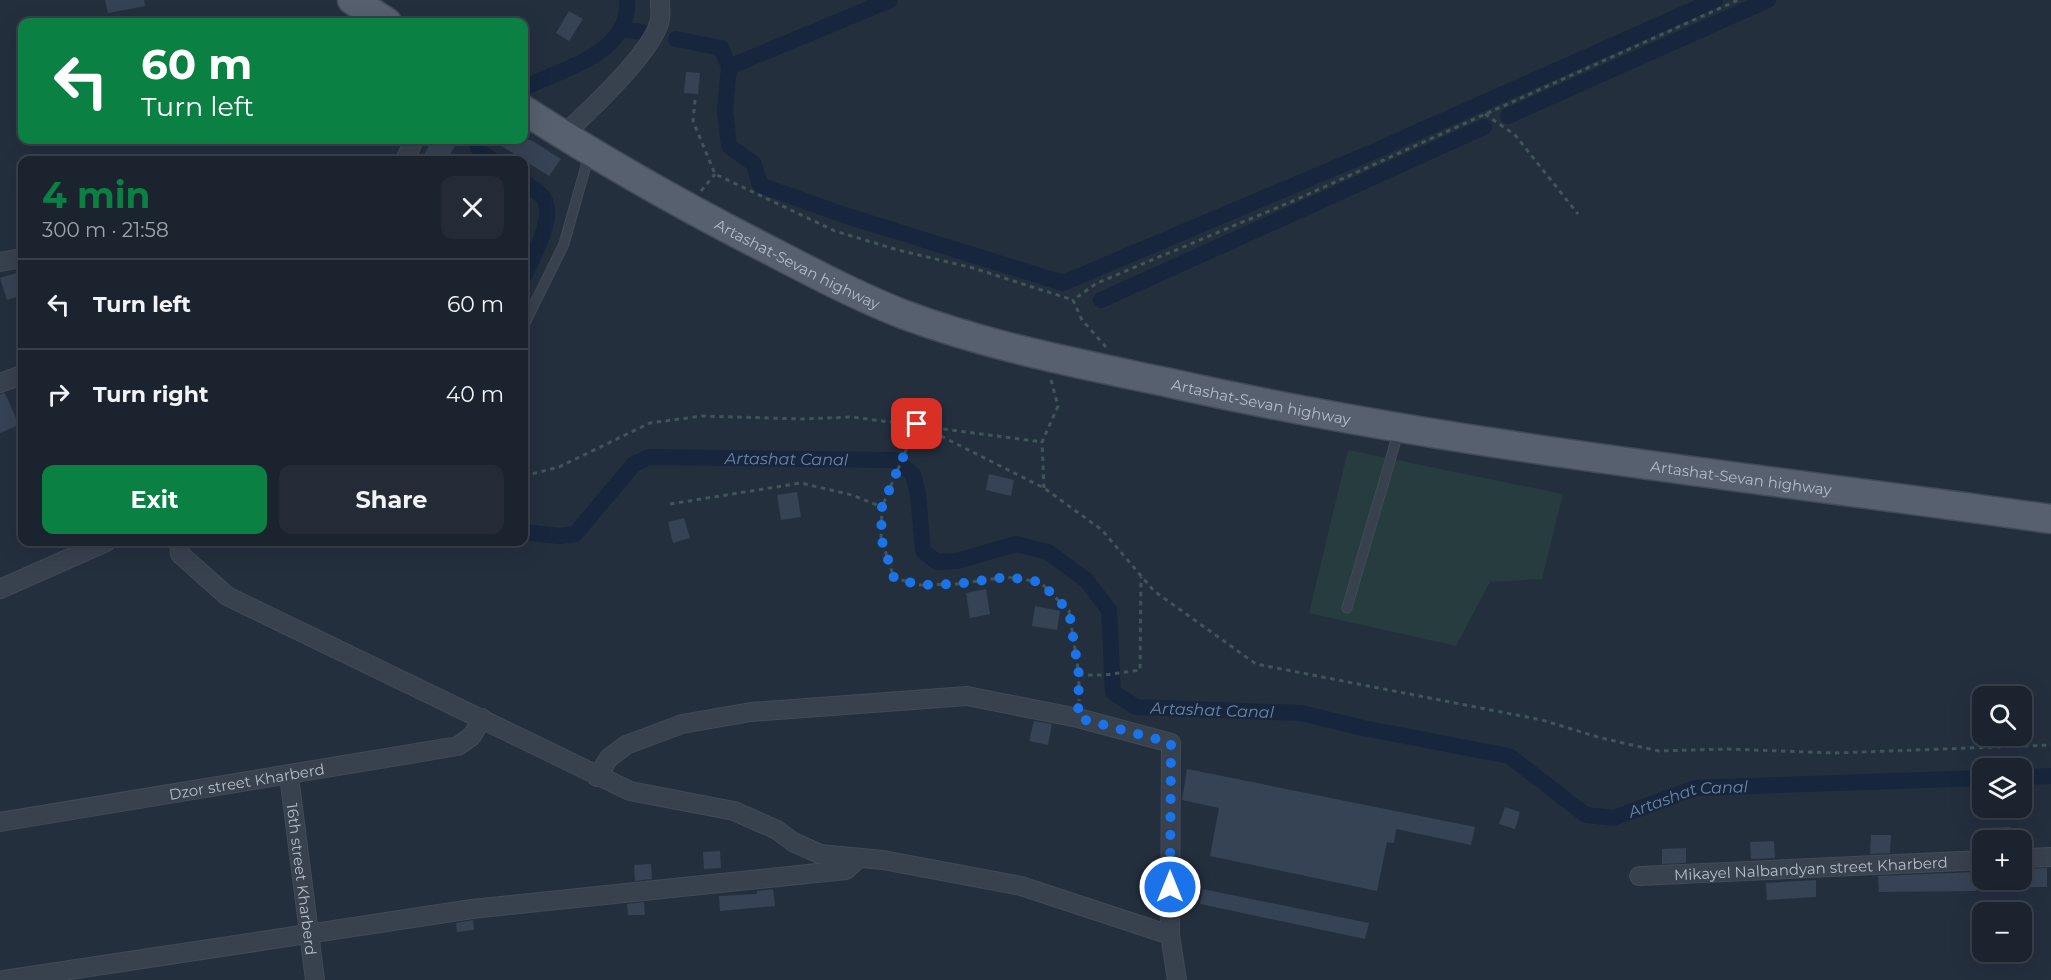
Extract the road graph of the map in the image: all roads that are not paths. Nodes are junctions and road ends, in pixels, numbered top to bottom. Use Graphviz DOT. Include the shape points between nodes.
graph roads {
  1 [pos="352,0"];
  2 [pos="660,0"];
  3 [pos="381,18"];
  4 [pos="528,113"];
  5 [pos="563,135"];
  6 [pos="590,153"];
  7 [pos="18,259"];
  8 [pos="0,262"];
  9 [pos="528,318"];
  10 [pos="18,376"];
  11 [pos="0,383"];
  12 [pos="1399,427"];
  13 [pos="2051,519"];
  14 [pos="97,546"];
  15 [pos="179,546"];
  16 [pos="0,589"];
  17 [pos="1347,608"];
  18 [pos="482,718"];
  19 [pos="289,776"];
  20 [pos="597,777"];
  21 [pos="0,822"];
  22 [pos="2051,857"];
  23 [pos="2032,858"];
  24 [pos="858,859"];
  25 [pos="1972,861"];
  26 [pos="1639,876"];
  27 [pos="308,934"];
  28 [pos="1170,935"];
  29 [pos="4,980"];
  30 [pos="315,980"];
  31 [pos="1177,980"];
  1 -- 3 [label="main road"];
  2 -- 5 [label="street" via="660,20 644,47 621,78"];
  4 -- 5 [label="main road, Artashat-Sevan highway"];
  5 -- 6 [label="main road, Artashat-Sevan highway"];
  6 -- 9 [label="lane" via="564,244"];
  6 -- 12 [label="main road, Artashat-Sevan highway" via="686,208 903,314 1046,356 1302,411"];
  7 -- 8 [label="street"];
  10 -- 11 [label="street"];
  12 -- 13 [label="main road, Artashat-Sevan highway"];
  12 -- 17 [label="lane"];
  14 -- 16 [label="street"];
  15 -- 18 [label="street" via="180,554 227,596"];
  18 -- 19 [label="street, Dzor street Kharberd" via="472,736 458,746"];
  18 -- 20 [label="street"];
  19 -- 21 [label="street, Dzor street Kharberd"];
  19 -- 27 [label="street, 16th street Kharberd"];
  20 -- 24 [label="street" via="630,792 734,811 820,854"];
  20 -- 28 [label="street" via="609,758 626,745 682,724 751,712 967,696 1078,718 1171,743"];
  22 -- 23 [label="street"];
  24 -- 27 [label="street" via="846,870 472,909"];
  24 -- 28 [label="street" via="883,860 1021,886"];
  25 -- 26 [label="street, Mikayel Nalbandyan street Kharberd"];
  27 -- 29 [label="street"];
  27 -- 30 [label="street, 16th street Kharberd"];
  28 -- 31 [label="street"];
}
